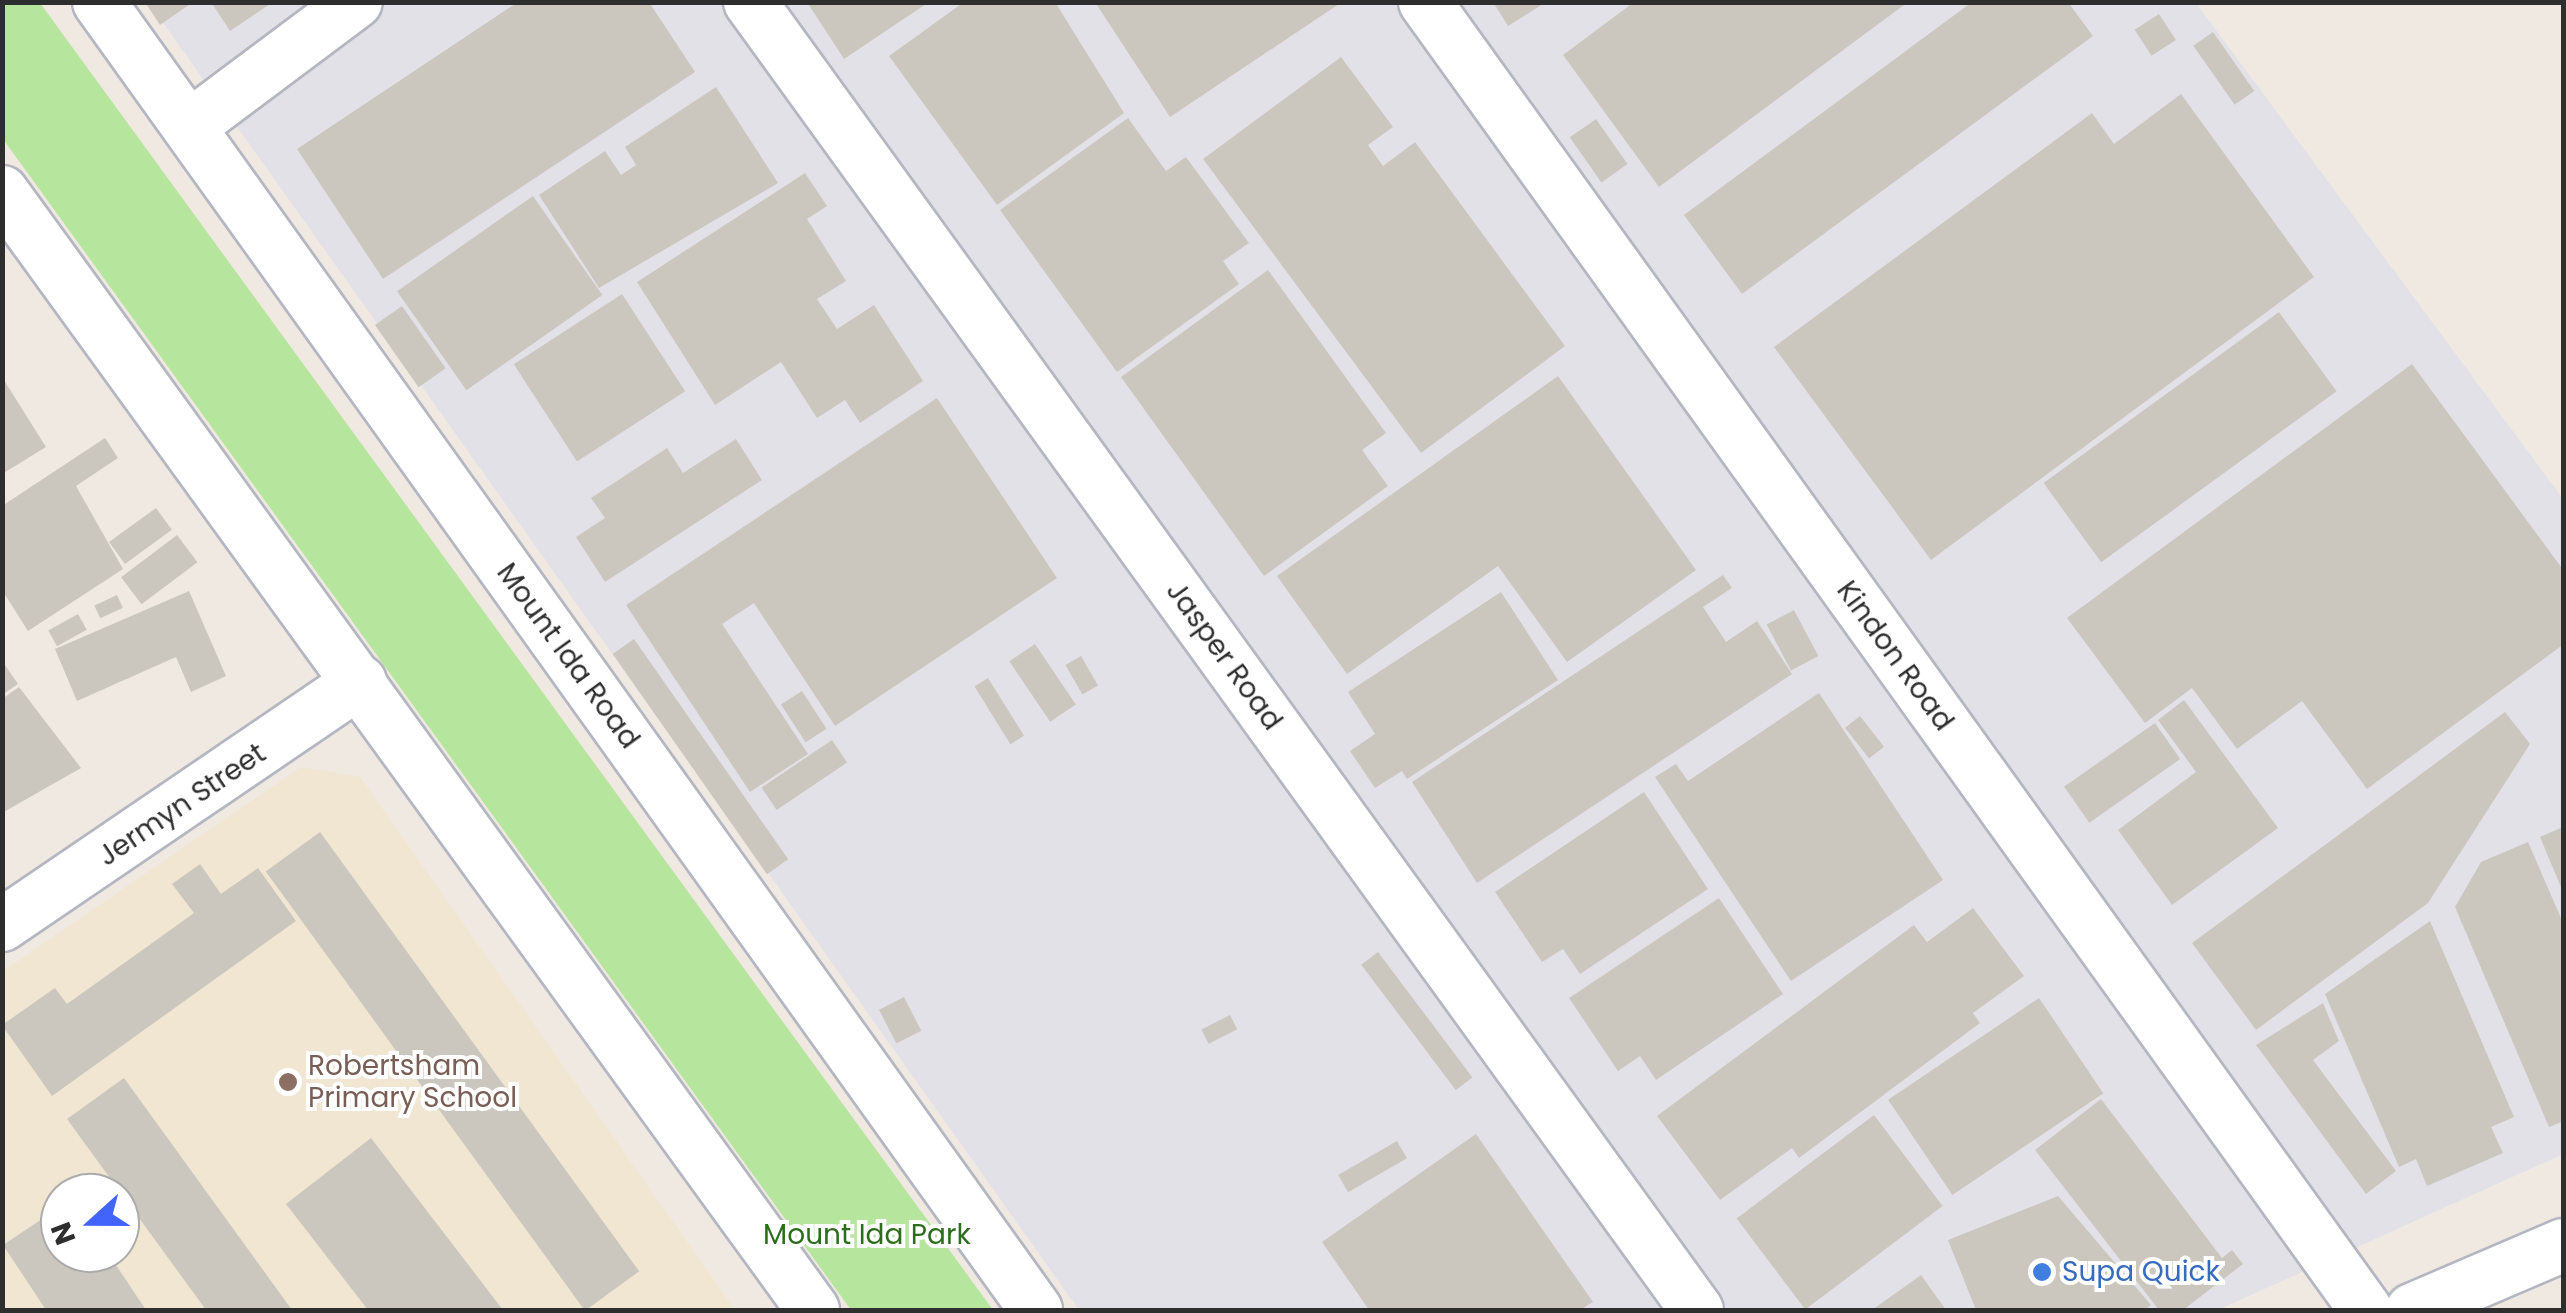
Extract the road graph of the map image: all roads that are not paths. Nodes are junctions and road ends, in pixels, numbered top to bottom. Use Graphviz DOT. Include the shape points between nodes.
graph roads {
  1 [pos="100,2"];
  2 [pos="356,2"];
  3 [pos="750,2"];
  4 [pos="1424,2"];
  5 [pos="190,126"];
  6 [pos="2,192"];
  7 [pos="360,682"];
  8 [pos="2,925"];
  9 [pos="2564,1245"];
  10 [pos="813,1310"];
  11 [pos="1036,1310"];
  12 [pos="1697,1310"];
  13 [pos="2366,1310"];
  14 [pos="2412,1310"];
  1 -- 5 [label="street, Mount Ida Road"];
  2 -- 5 [label="street"];
  3 -- 12 [label="street, Jasper Road"];
  4 -- 13 [label="street, Kindon Road"];
  5 -- 11 [label="street, Mount Ida Road"];
  6 -- 7 [label="street"];
  7 -- 8 [label="street, Jermyn Street"];
  7 -- 10 [label="street"];
  9 -- 14 [label="street"];
}
